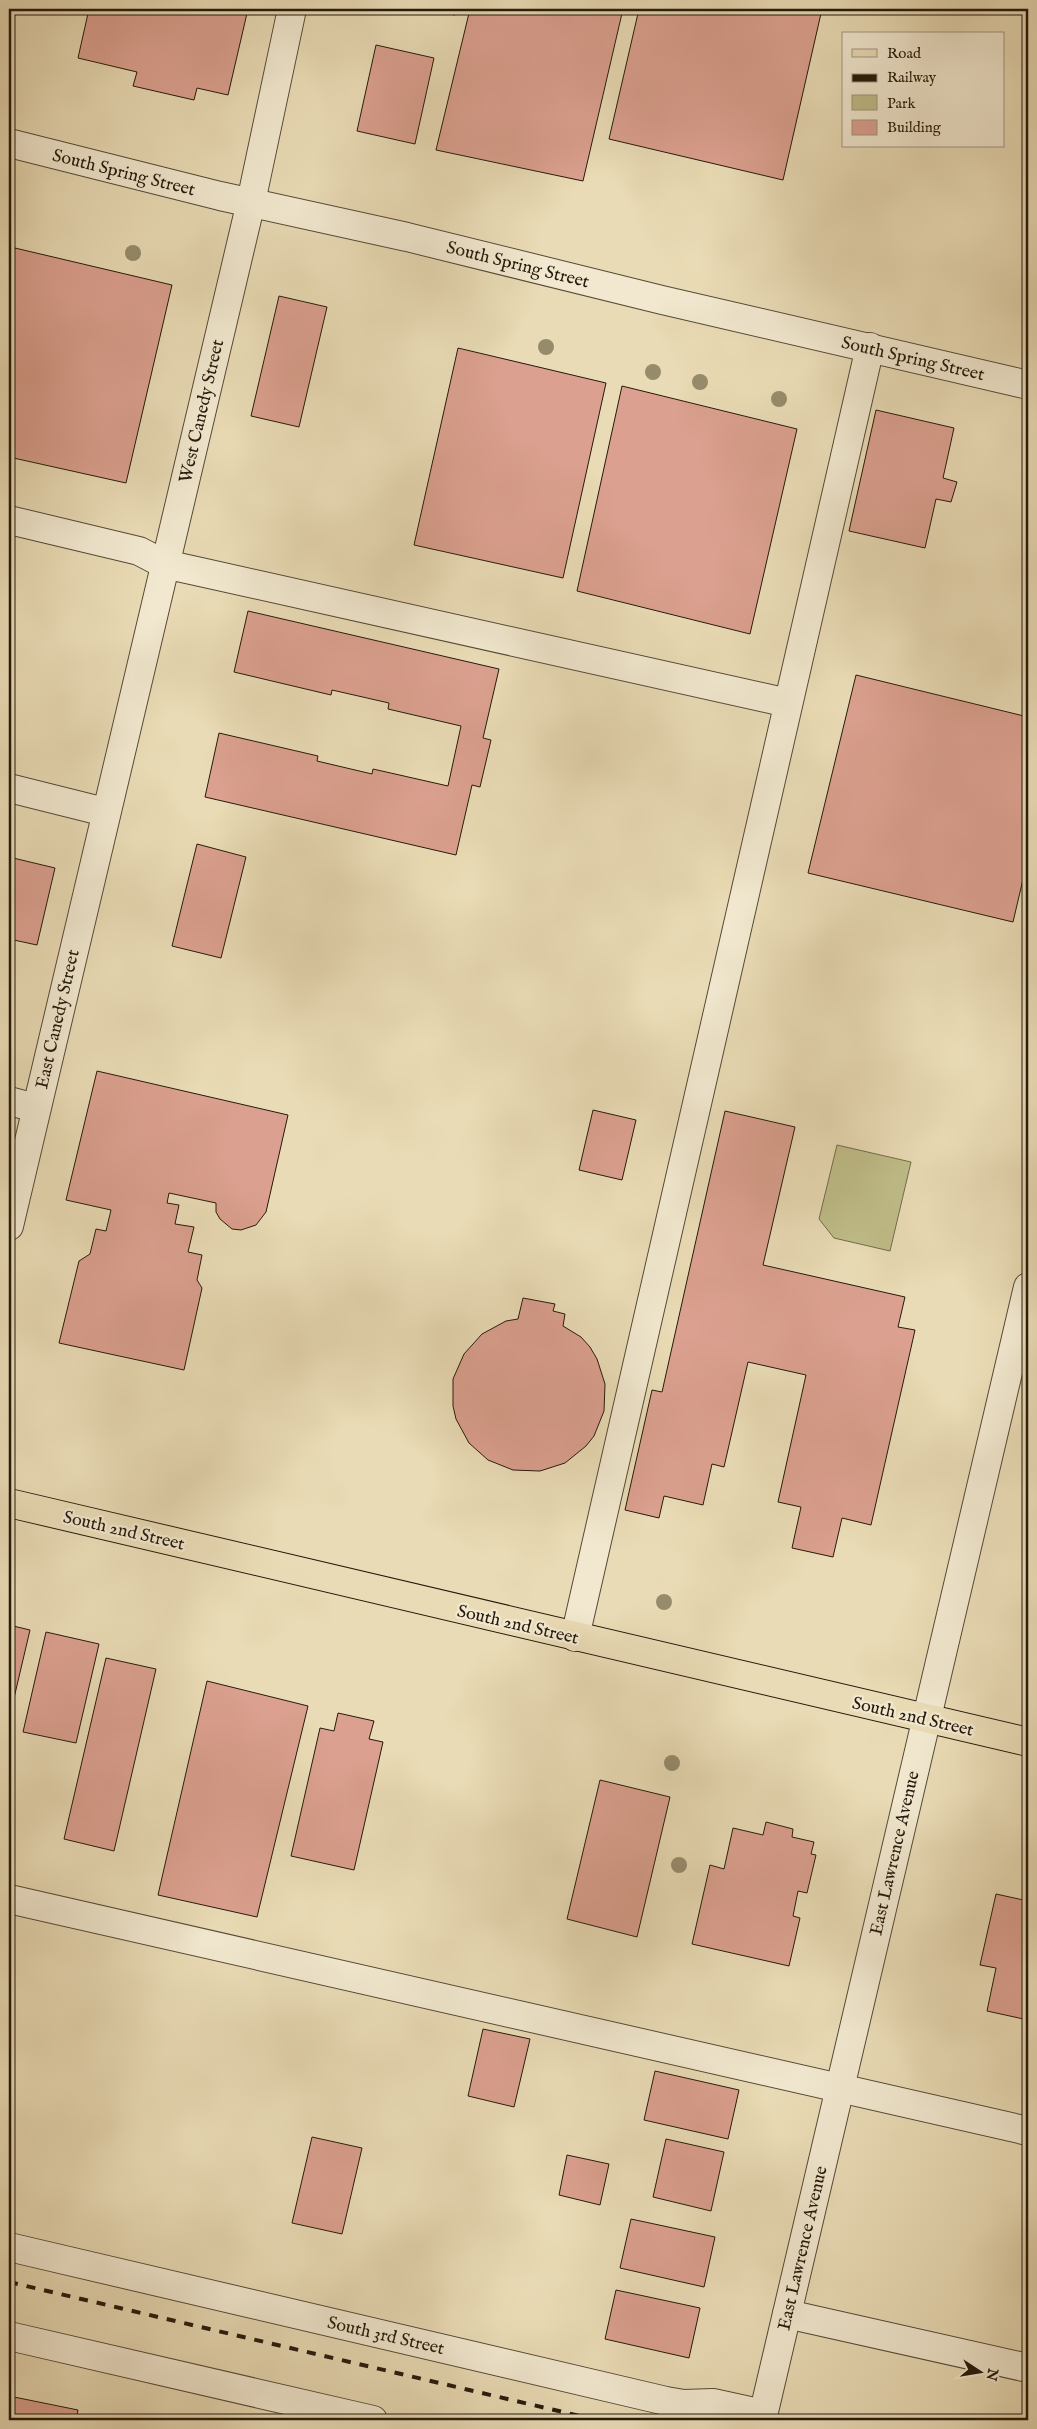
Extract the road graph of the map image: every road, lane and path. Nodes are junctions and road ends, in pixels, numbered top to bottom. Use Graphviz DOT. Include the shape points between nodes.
graph roads {
  1 [pos="292,9"];
  2 [pos="9,143"];
  3 [pos="250,202"];
  4 [pos="870,347"];
  5 [pos="1028,385"];
  6 [pos="9,520"];
  7 [pos="164,564"];
  8 [pos="788,703"];
  9 [pos="9,788"];
  10 [pos="106,812"];
  11 [pos="9,1101"];
  12 [pos="36,1108"];
  13 [pos="9,1226"];
  14 [pos="1028,1287"];
  15 [pos="9,1503"];
  16 [pos="575,1637"];
  17 [pos="926,1719"];
  18 [pos="1028,1742"];
  19 [pos="9,1899"];
  20 [pos="839,2088"];
  21 [pos="1028,2131"];
  22 [pos="9,2247"];
  23 [pos="787,2314"];
  24 [pos="9,2336"];
  25 [pos="1028,2368"];
  26 [pos="763,2417"];
  27 [pos="373,2420"];
  1 -- 3 [label="street, West Canedy Street"];
  2 -- 3 [label="street, South Spring Street"];
  3 -- 4 [label="street, South Spring Street"];
  3 -- 7 [label="street, West Canedy Street"];
  4 -- 5 [label="street, South Spring Street"];
  4 -- 8 [label="street"];
  6 -- 7 [label="street" via="138,550"];
  7 -- 8 [label="street"];
  7 -- 10 [label="street, West Canedy Street"];
  8 -- 16 [label="street"];
  9 -- 10 [label="street"];
  10 -- 12 [label="street, East Canedy Street"];
  11 -- 12 [label="street"];
  12 -- 13 [label="street, East Canedy Street"];
  14 -- 17 [label="street, East Lawrence Avenue"];
  15 -- 16 [label="main road, South 2nd Street"];
  16 -- 17 [label="main road, South 2nd Street"];
  17 -- 18 [label="main road, South 2nd Street"];
  17 -- 20 [label="street, East Lawrence Avenue"];
  19 -- 20 [label="street"];
  20 -- 21 [label="street"];
  20 -- 23 [label="street, East Lawrence Avenue"];
  22 -- 26 [label="street, South 3rd Street" via="666,2401 714,2403"];
  23 -- 25 [label="street"];
  23 -- 26 [label="street, East Lawrence Avenue"];
  24 -- 27 [label="street"];
}
